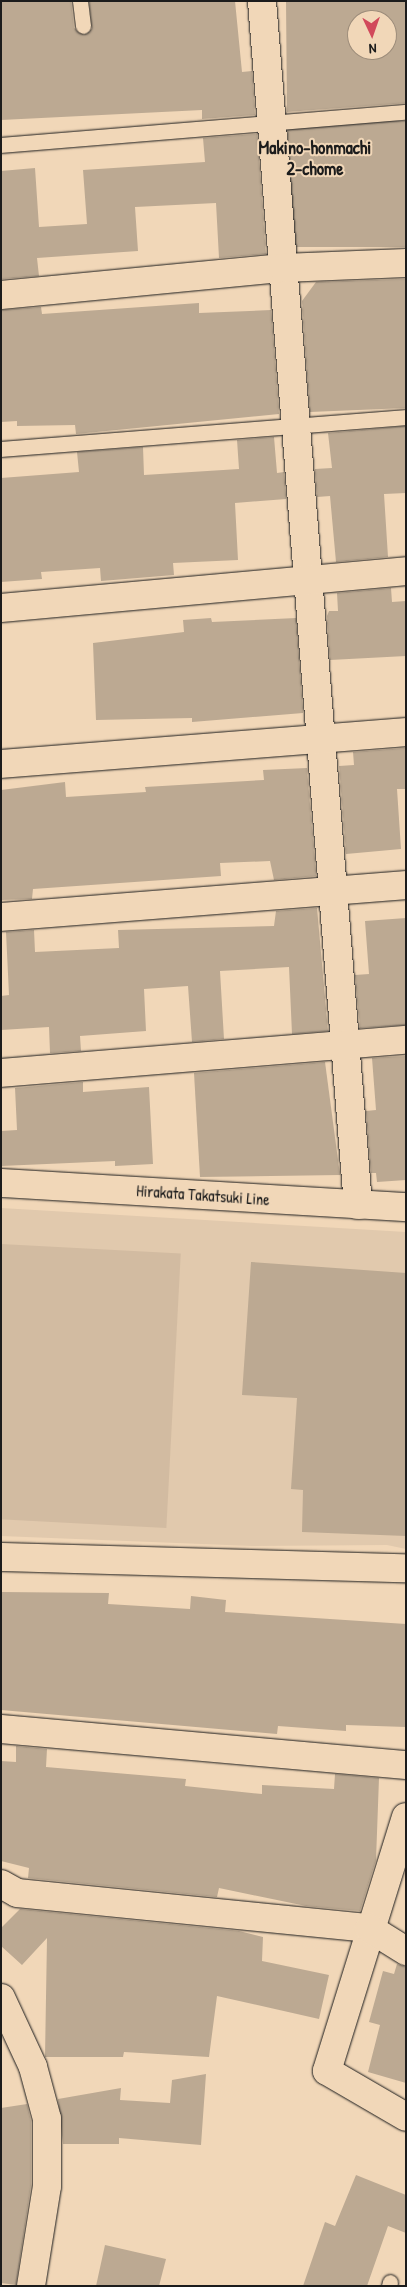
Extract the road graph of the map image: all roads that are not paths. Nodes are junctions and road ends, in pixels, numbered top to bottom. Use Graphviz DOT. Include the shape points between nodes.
graph roads {
  1 [pos="80,1"];
  2 [pos="262,1"];
  3 [pos="82,26"];
  4 [pos="406,112"];
  5 [pos="272,120"];
  6 [pos="1,144"];
  7 [pos="406,263"];
  8 [pos="283,268"];
  9 [pos="1,295"];
  10 [pos="406,417"];
  11 [pos="297,426"];
  12 [pos="1,449"];
  13 [pos="406,571"];
  14 [pos="310,578"];
  15 [pos="1,608"];
  16 [pos="406,732"];
  17 [pos="323,738"];
  18 [pos="1,764"];
  19 [pos="406,885"];
  20 [pos="336,890"];
  21 [pos="1,918"];
  22 [pos="406,1040"];
  23 [pos="346,1045"];
  24 [pos="1,1073"];
  25 [pos="1,1183"];
  26 [pos="358,1205"];
  27 [pos="406,1207"];
  28 [pos="1,1556"];
  29 [pos="406,1568"];
  30 [pos="1,1729"];
  31 [pos="406,1765"];
  32 [pos="406,1817"];
  33 [pos="1,1884"];
  34 [pos="368,1928"];
  35 [pos="406,1951"];
  36 [pos="1,1998"];
  37 [pos="406,2118"];
  38 [pos="31,2286"];
  1 -- 3 [label="lane"];
  2 -- 5 [label="street"];
  4 -- 5 [label="lane"];
  5 -- 6 [label="lane"];
  5 -- 8 [label="street"];
  7 -- 8 [label="street"];
  8 -- 9 [label="street"];
  8 -- 11 [label="street"];
  10 -- 11 [label="lane"];
  11 -- 12 [label="lane"];
  11 -- 14 [label="street"];
  13 -- 14 [label="street"];
  14 -- 15 [label="street"];
  14 -- 17 [label="street"];
  16 -- 17 [label="street"];
  17 -- 18 [label="street"];
  17 -- 20 [label="street"];
  19 -- 20 [label="street"];
  20 -- 21 [label="street"];
  20 -- 23 [label="street"];
  22 -- 23 [label="street"];
  23 -- 24 [label="street"];
  23 -- 26 [label="street"];
  25 -- 26 [label="street, Hirakata Takatsuki Line"];
  26 -- 27 [label="street, Hirakata Takatsuki Line"];
  28 -- 29 [label="street"];
  30 -- 31 [label="street"];
  32 -- 34 [label="street"];
  33 -- 34 [label="street" via="17,1893"];
  34 -- 35 [label="street"];
  34 -- 37 [label="street" via="327,2071"];
  36 -- 38 [label="street" via="33,2067 47,2119 47,2186"];
}
